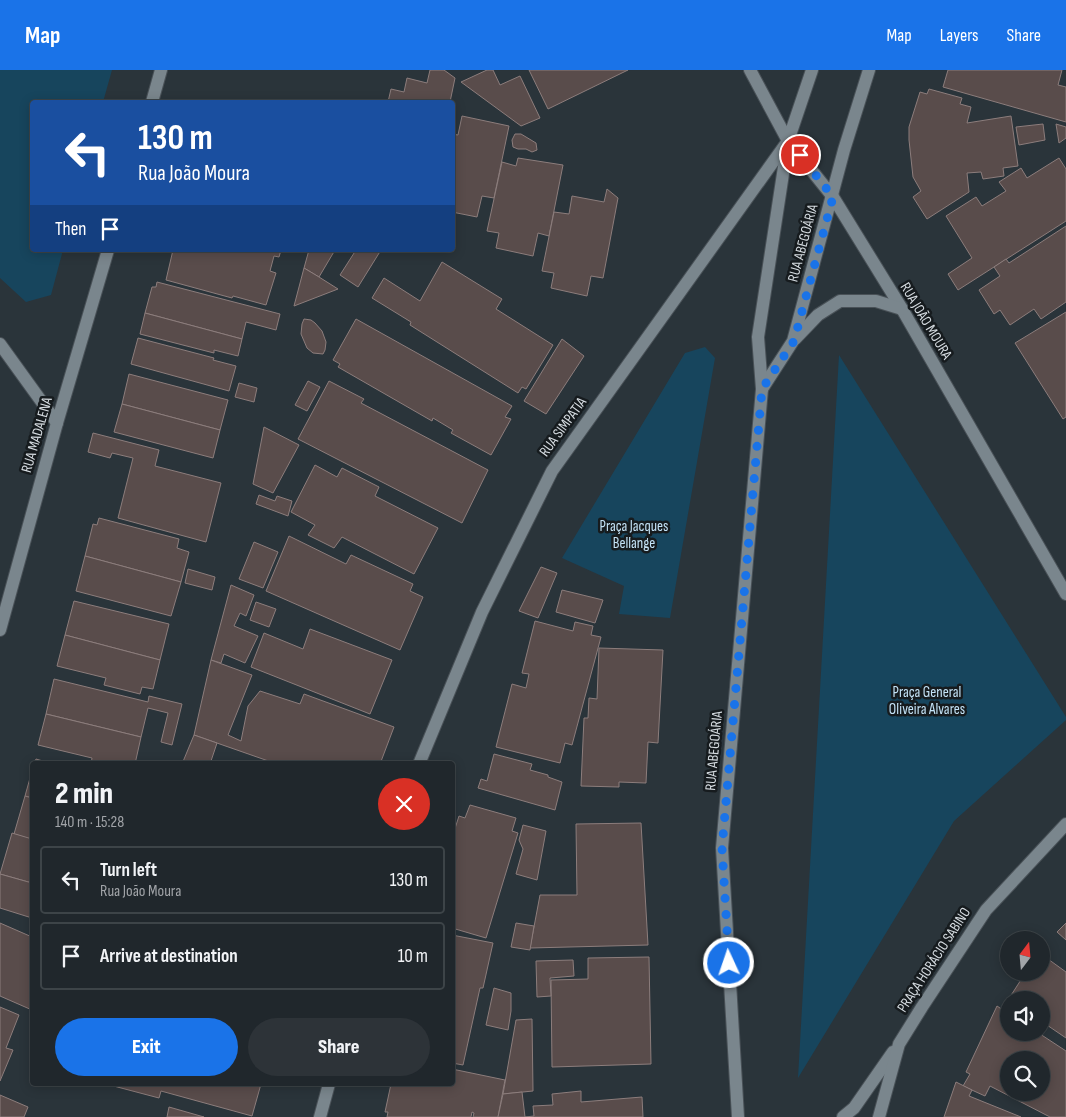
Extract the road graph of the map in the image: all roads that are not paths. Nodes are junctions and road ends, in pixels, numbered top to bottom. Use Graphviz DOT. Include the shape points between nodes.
graph roads {
  1 [pos="162,70"];
  2 [pos="750,70"];
  3 [pos="812,70"];
  4 [pos="869,70"];
  5 [pos="153,100"];
  6 [pos="788,140"];
  7 [pos="833,197"];
  8 [pos="107,252"];
  9 [pos="902,309"];
  10 [pos="794,341"];
  11 [pos="0,344"];
  12 [pos="762,389"];
  13 [pos="57,422"];
  14 [pos="1066,594"];
  15 [pos="0,630"];
  16 [pos="420,761"];
  17 [pos="1066,824"];
  18 [pos="1066,837"];
  19 [pos="1051,841"];
  20 [pos="899,1044"];
  21 [pos="329,1086"];
  22 [pos="320,1117"];
  23 [pos="738,1117"];
  24 [pos="843,1117"];
  25 [pos="879,1117"];
  1 -- 5 [label="street"];
  2 -- 6 [label="street, RUA JOÃO MOURA"];
  3 -- 6 [label="street, RUA ABEGOÁRIA"];
  4 -- 7 [label="street, RUA ABEGOÁRIA"];
  6 -- 7 [label="street, RUA JOÃO MOURA"];
  6 -- 12 [label="street, RUA ABEGOÁRIA" via="758,337"];
  6 -- 16 [label="street, RUA SIMPATIA" via="552,471 482,612"];
  7 -- 9 [label="street, RUA JOÃO MOURA"];
  7 -- 10 [label="street, RUA ABEGOÁRIA"];
  8 -- 13 [label="street, RUA MADALENA"];
  9 -- 10 [label="street" via="876,301 840,301 818,315"];
  9 -- 14 [label="street, RUA JOÃO MOURA"];
  10 -- 12 [label="street, RUA ABEGOÁRIA"];
  11 -- 13 [label="street"];
  12 -- 23 [label="street, RUA ABEGOÁRIA" via="722,848"];
  13 -- 15 [label="street, RUA MADALENA"];
  17 -- 19 [label="street, PRAÇA HORÁCIO SABINO"];
  18 -- 19 [label="street"];
  19 -- 20 [label="street, PRAÇA HORÁCIO SABINO" via="986,910"];
  20 -- 24 [label="street" via="854,1108"];
  20 -- 25 [label="street, PRAÇA HORÁCIO SABINO"];
  21 -- 22 [label="street"];
}
